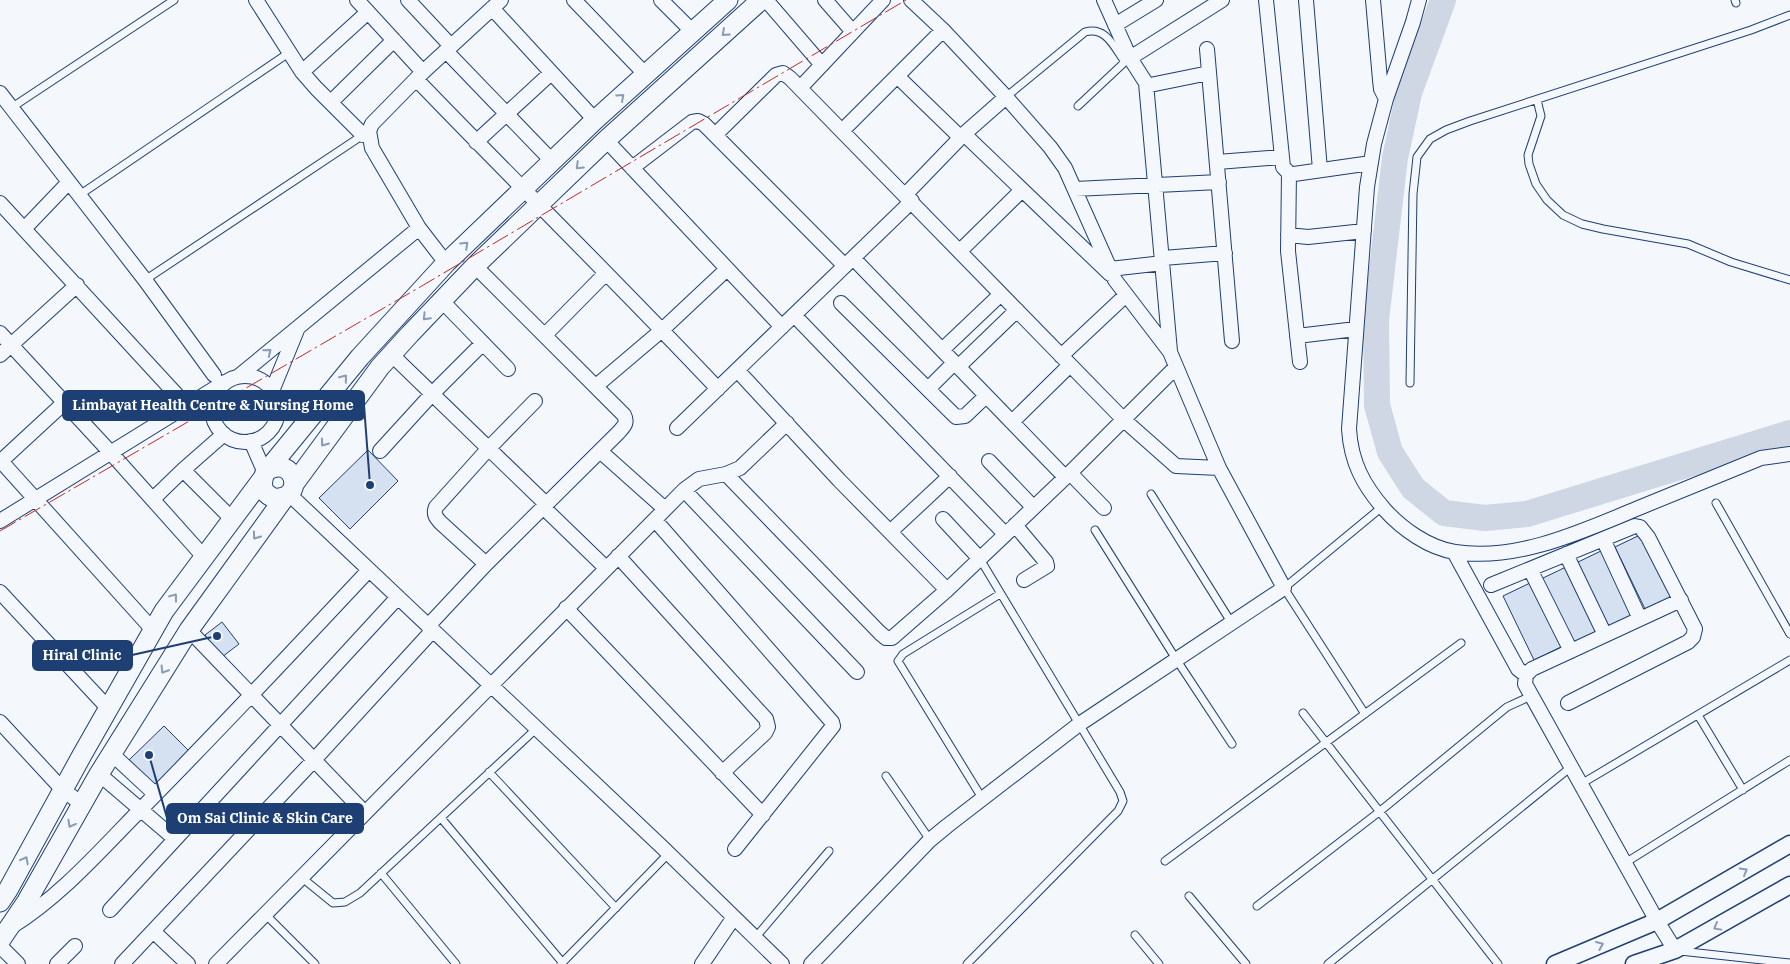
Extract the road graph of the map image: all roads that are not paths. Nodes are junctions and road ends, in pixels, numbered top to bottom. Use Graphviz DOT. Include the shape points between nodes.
graph roads {
  1 [pos="174,0"];
  2 [pos="357,0"];
  3 [pos="408,0"];
  4 [pos="574,0"];
  5 [pos="661,0"];
  6 [pos="728,0"];
  7 [pos="761,0"];
  8 [pos="766,0"];
  9 [pos="825,0"];
  10 [pos="883,0"];
  11 [pos="911,0"];
  12 [pos="1104,0"];
  13 [pos="1156,0"];
  14 [pos="1222,0"];
  15 [pos="1266,0"];
  16 [pos="1306,0"];
  17 [pos="1373,0"];
  18 [pos="1419,0"];
  19 [pos="261,2"];
  20 [pos="497,3"];
  21 [pos="368,12"];
  22 [pos="1790,15"];
  23 [pos="1115,25"];
  24 [pos="943,30"];
  25 [pos="693,32"];
  26 [pos="853,32"];
  27 [pos="394,40"];
  28 [pos="448,49"];
  29 [pos="1207,49"];
  30 [pos="290,52"];
  31 [pos="1128,60"];
  32 [pos="822,65"];
  33 [pos="302,72"];
  34 [pos="551,73"];
  35 [pos="1209,73"];
  36 [pos="646,75"];
  37 [pos="419,76"];
  38 [pos="897,76"];
  39 [pos="1146,83"];
  40 [pos="800,88"];
  41 [pos="0,94"];
  42 [pos="1006,97"];
  43 [pos="1386,98"];
  44 [pos="1537,100"];
  45 [pos="331,102"];
  46 [pos="1078,106"];
  47 [pos="11,108"];
  48 [pos="507,114"];
  49 [pos="596,120"];
  50 [pos="842,131"];
  51 [pos="366,133"];
  52 [pos="715,135"];
  53 [pos="963,136"];
  54 [pos="606,140"];
  55 [pos="476,142"];
  56 [pos="1282,157"];
  57 [pos="552,161"];
  58 [pos="1217,162"];
  59 [pos="1371,163"];
  60 [pos="632,168"];
  61 [pos="1320,170"];
  62 [pos="1289,173"];
  63 [pos="68,182"];
  64 [pos="1219,182"];
  65 [pos="1157,185"];
  66 [pos="1075,188"];
  67 [pos="522,190"];
  68 [pos="1022,190"];
  69 [pos="78,196"];
  70 [pos="909,198"];
  71 [pos="0,203"];
  72 [pos="539,205"];
  73 [pos="419,228"];
  74 [pos="24,229"];
  75 [pos="1364,231"];
  76 [pos="1288,235"];
  77 [pos="960,251"];
  78 [pos="1225,253"];
  79 [pos="1163,261"];
  80 [pos="849,262"];
  81 [pos="446,263"];
  82 [pos="475,266"];
  83 [pos="727,269"];
  84 [pos="606,273"];
  85 [pos="1113,274"];
  86 [pos="145,280"];
  87 [pos="1790,280"];
  88 [pos="77,285"];
  89 [pos="1001,294"];
  90 [pos="1126,295"];
  91 [pos="442,301"];
  92 [pos="841,303"];
  93 [pos="1017,310"];
  94 [pos="794,315"];
  95 [pos="298,327"];
  96 [pos="782,327"];
  97 [pos="1356,329"];
  98 [pos="662,330"];
  99 [pos="0,332"];
  100 [pos="545,335"];
  101 [pos="1297,336"];
  102 [pos="1232,341"];
  103 [pos="483,343"];
  104 [pos="11,344"];
  105 [pos="942,350"];
  106 [pos="1170,352"];
  107 [pos="391,354"];
  108 [pos="0,355"];
  109 [pos="1066,361"];
  110 [pos="1300,362"];
  111 [pos="956,365"];
  112 [pos="1176,367"];
  113 [pos="508,369"];
  114 [pos="737,370"];
  115 [pos="239,376"];
  116 [pos="219,379"];
  117 [pos="1410,383"];
  118 [pos="596,386"];
  119 [pos="718,389"];
  120 [pos="928,389"];
  121 [pos="272,391"];
  122 [pos="432,394"];
  123 [pos="986,396"];
  124 [pos="535,401"];
  125 [pos="65,402"];
  126 [pos="186,405"];
  127 [pos="1124,420"];
  128 [pos="1012,422"];
  129 [pos="787,423"];
  130 [pos="678,428"];
  131 [pos="224,434"];
  132 [pos="251,442"];
  133 [pos="488,448"];
  134 [pos="380,451"];
  135 [pos="600,451"];
  136 [pos="111,453"];
  137 [pos="1790,454"];
  138 [pos="1,460"];
  139 [pos="989,461"];
  140 [pos="1219,468"];
  141 [pos="183,470"];
  142 [pos="265,474"];
  143 [pos="726,474"];
  144 [pos="1067,475"];
  145 [pos="950,476"];
  146 [pos="684,490"];
  147 [pos="289,492"];
  148 [pos="1151,494"];
  149 [pos="36,499"];
  150 [pos="153,500"];
  151 [pos="1716,503"];
  152 [pos="544,506"];
  153 [pos="1382,507"];
  154 [pos="1033,508"];
  155 [pos="1104,508"];
  156 [pos="665,509"];
  157 [pos="232,519"];
  158 [pos="943,519"];
  159 [pos="654,520"];
  160 [pos="0,521"];
  161 [pos="1010,530"];
  162 [pos="1095,530"];
  163 [pos="890,532"];
  164 [pos="1602,539"];
  165 [pos="1454,552"];
  166 [pos="1566,554"];
  167 [pos="618,556"];
  168 [pos="204,557"];
  169 [pos="980,559"];
  170 [pos="486,564"];
  171 [pos="606,568"];
  172 [pos="1530,568"];
  173 [pos="370,570"];
  174 [pos="1024,580"];
  175 [pos="1491,585"];
  176 [pos="1284,588"];
  177 [pos="946,590"];
  178 [pos="0,592"];
  179 [pos="1000,594"];
  180 [pos="398,597"];
  181 [pos="1681,600"];
  182 [pos="566,608"];
  183 [pos="1640,619"];
  184 [pos="1231,622"];
  185 [pos="431,628"];
  186 [pos="153,630"];
  187 [pos="189,630"];
  188 [pos="1790,634"];
  189 [pos="1605,635"];
  190 [pos="1461,643"];
  191 [pos="1571,651"];
  192 [pos="1176,659"];
  193 [pos="1790,660"];
  194 [pos="857,672"];
  195 [pos="1526,674"];
  196 [pos="490,684"];
  197 [pos="252,696"];
  198 [pos="1531,696"];
  199 [pos="1568,703"];
  200 [pos="108,708"];
  201 [pos="1303,713"];
  202 [pos="1365,714"];
  203 [pos="1698,715"];
  204 [pos="0,722"];
  205 [pos="280,724"];
  206 [pos="1078,725"];
  207 [pos="537,728"];
  208 [pos="1326,743"];
  209 [pos="1232,744"];
  210 [pos="112,754"];
  211 [pos="314,760"];
  212 [pos="1790,760"];
  213 [pos="1572,767"];
  214 [pos="489,772"];
  215 [pos="722,773"];
  216 [pos="99,774"];
  217 [pos="886,776"];
  218 [pos="1581,784"];
  219 [pos="63,790"];
  220 [pos="1743,790"];
  221 [pos="155,794"];
  222 [pos="982,798"];
  223 [pos="82,804"];
  224 [pos="140,810"];
  225 [pos="364,812"];
  226 [pos="1379,812"];
  227 [pos="763,815"];
  228 [pos="440,818"];
  229 [pos="175,839"];
  230 [pos="930,840"];
  231 [pos="735,849"];
  232 [pos="1788,849"];
  233 [pos="829,851"];
  234 [pos="669,854"];
  235 [pos="1165,861"];
  236 [pos="1625,863"];
  237 [pos="382,873"];
  238 [pos="301,877"];
  239 [pos="1431,879"];
  240 [pos="1790,885"];
  241 [pos="3,891"];
  242 [pos="1190,896"];
  243 [pos="1257,906"];
  244 [pos="616,908"];
  245 [pos="110,910"];
  246 [pos="265,914"];
  247 [pos="734,917"];
  248 [pos="1657,921"];
  249 [pos="153,931"];
  250 [pos="4,935"];
  251 [pos="1136,936"];
  252 [pos="755,938"];
  253 [pos="0,946"];
  254 [pos="75,946"];
  255 [pos="1675,950"];
  256 [pos="561,963"];
  257 [pos="1790,963"];
  258 [pos="18,964"];
  259 [pos="57,964"];
  260 [pos="122,964"];
  261 [pos="188,964"];
  262 [pos="216,964"];
  263 [pos="315,964"];
  264 [pos="456,964"];
  265 [pos="702,964"];
  266 [pos="782,964"];
  267 [pos="810,964"];
  268 [pos="967,964"];
  269 [pos="1159,964"];
  270 [pos="1246,964"];
  271 [pos="1328,964"];
  272 [pos="1498,964"];
  273 [pos="1555,964"];
  274 [pos="1634,964"];
  1 -- 47 [label="lane"];
  2 -- 21 [label="street"];
  3 -- 28 [label="street"];
  4 -- 36 [label="street"];
  5 -- 25 [label="street"];
  6 -- 25 [label="main road"];
  7 -- 54 [label="main road, one-way"];
  8 -- 32 [label="street"];
  9 -- 26 [label="street"];
  10 -- 26 [label="street"];
  11 -- 24 [label="street"];
  12 -- 23 [label="street"];
  13 -- 23 [label="street"];
  14 -- 31 [label="street"];
  15 -- 56 [label="street"];
  16 -- 61 [label="street"];
  17 -- 43 [label="street" via="1381,89"];
  18 -- 43 [label="street"];
  19 -- 30 [label="street"];
  20 -- 28 [label="street"];
  20 -- 34 [label="street"];
  21 -- 27 [label="street"];
  21 -- 33 [label="street"];
  22 -- 44 [label="lane"];
  23 -- 31 [label="street"];
  24 -- 38 [label="street"];
  24 -- 42 [label="street"];
  25 -- 36 [label="main road"];
  26 -- 32 [label="street"];
  27 -- 37 [label="street"];
  27 -- 45 [label="street"];
  28 -- 37 [label="street"];
  28 -- 48 [label="street"];
  29 -- 35 [label="street"];
  30 -- 33 [label="street"];
  30 -- 69 [label="lane"];
  31 -- 39 [label="street"];
  31 -- 42 [label="lane" via="1106,35 1092,30 1085,32"];
  31 -- 46 [label="lane"];
  32 -- 40 [label="street"];
  33 -- 45 [label="street"];
  34 -- 48 [label="street"];
  34 -- 49 [label="street"];
  35 -- 39 [label="street" via="1150,85"];
  35 -- 58 [label="street"];
  49 -- 36 [label="main road, one-way"];
  37 -- 51 [label="street"];
  37 -- 55 [label="street"];
  38 -- 50 [label="street"];
  38 -- 53 [label="street"];
  39 -- 65 [label="street"];
  40 -- 50 [label="street"];
  40 -- 52 [label="street" via="783,73 776,75"];
  41 -- 47 [label="street"];
  42 -- 53 [label="street"];
  42 -- 66 [label="street" via="1050,148"];
  43 -- 59 [label="street"];
  44 -- 87 [label="lane" via="1540,116 1528,155 1529,164 1536,184 1563,215 1603,229 1688,244 1731,262"];
  44 -- 117 [label="lane" via="1446,130 1430,139 1417,157 1412,194"];
  45 -- 51 [label="street"];
  47 -- 63 [label="street"];
  48 -- 55 [label="street"];
  48 -- 57 [label="street"];
  49 -- 57 [label="main road"];
  50 -- 70 [label="street"];
  51 -- 73 [label="street"];
  51 -- 86 [label="lane"];
  52 -- 60 [label="street" via="704,124 692,122"];
  52 -- 80 [label="street"];
  53 -- 68 [label="street"];
  53 -- 70 [label="street"];
  54 -- 60 [label="street"];
  54 -- 72 [label="main road, one-way"];
  55 -- 67 [label="street"];
  56 -- 58 [label="street"];
  56 -- 62 [label="street" via="1283,167"];
  57 -- 67 [label="main road"];
  58 -- 64 [label="street"];
  59 -- 61 [label="street"];
  59 -- 75 [label="street"];
  60 -- 83 [label="street"];
  61 -- 62 [label="street"];
  62 -- 76 [label="street"];
  63 -- 69 [label="street"];
  63 -- 74 [label="street"];
  64 -- 65 [label="street"];
  64 -- 78 [label="street"];
  65 -- 66 [label="street"];
  65 -- 79 [label="street"];
  66 -- 85 [label="street"];
  67 -- 72 [label="street"];
  81 -- 67 [label="main road, one-way"];
  68 -- 77 [label="street"];
  68 -- 85 [label="street"];
  69 -- 86 [label="street"];
  70 -- 77 [label="street"];
  70 -- 80 [label="street"];
  71 -- 74 [label="street"];
  72 -- 82 [label="main road"];
  72 -- 84 [label="street"];
  73 -- 81 [label="street"];
  73 -- 95 [label="street"];
  74 -- 88 [label="street"];
  75 -- 76 [label="street" via="1308,237"];
  75 -- 97 [label="street"];
  76 -- 101 [label="street"];
  77 -- 89 [label="street"];
  78 -- 79 [label="street"];
  78 -- 102 [label="street"];
  79 -- 85 [label="street"];
  79 -- 106 [label="street"];
  80 -- 94 [label="street"];
  80 -- 105 [label="street"];
  142 -- 81 [label="main road, one-way" via="360,357"];
  82 -- 91 [label="main road"];
  82 -- 100 [label="street"];
  83 -- 96 [label="street"];
  83 -- 98 [label="street"];
  84 -- 98 [label="street"];
  84 -- 100 [label="street"];
  85 -- 90 [label="street"];
  86 -- 116 [label="street"];
  88 -- 104 [label="street"];
  88 -- 126 [label="street"];
  89 -- 93 [label="street"];
  89 -- 105 [label="street"];
  90 -- 106 [label="street"];
  90 -- 109 [label="street"];
  91 -- 103 [label="street"];
  91 -- 107 [label="main road, one-way"];
  92 -- 120 [label="street"];
  93 -- 109 [label="street"];
  93 -- 111 [label="street"];
  94 -- 96 [label="street"];
  94 -- 145 [label="street"];
  115 -- 95 [label="street, one-way"];
  95 -- 121 [label="street"];
  96 -- 114 [label="street"];
  97 -- 101 [label="street"];
  97 -- 153 [label="street" via="1350,447 1358,472"];
  98 -- 118 [label="street"];
  98 -- 119 [label="street"];
  99 -- 104 [label="street"];
  100 -- 118 [label="street"];
  101 -- 110 [label="street"];
  103 -- 113 [label="street"];
  103 -- 122 [label="street"];
  104 -- 108 [label="street"];
  104 -- 125 [label="street"];
  105 -- 111 [label="street"];
  106 -- 112 [label="street"];
  107 -- 122 [label="street"];
  107 -- 147 [label="main road, one-way"];
  109 -- 127 [label="street"];
  109 -- 128 [label="street"];
  111 -- 120 [label="street"];
  111 -- 123 [label="street"];
  112 -- 127 [label="street"];
  112 -- 140 [label="street"];
  114 -- 119 [label="street"];
  114 -- 129 [label="street"];
  115 -- 116 [label="street"];
  115 -- 121 [label="street" via="254,377"];
  116 -- 126 [label="street"];
  116 -- 131 [label="street" via="212,408 215,422"];
  118 -- 135 [label="street" via="626,420"];
  119 -- 130 [label="street"];
  120 -- 123 [label="street" via="960,417"];
  121 -- 132 [label="street" via="278,410 274,424 265,436"];
  122 -- 133 [label="street"];
  122 -- 134 [label="street"];
  123 -- 128 [label="street"];
  124 -- 133 [label="street"];
  125 -- 136 [label="street"];
  125 -- 138 [label="street"];
  126 -- 136 [label="street"];
  127 -- 140 [label="street" via="1176,466"];
  127 -- 144 [label="street"];
  128 -- 144 [label="street"];
  129 -- 143 [label="street" via="740,468"];
  129 -- 163 [label="street"];
  131 -- 132 [label="street" via="237,441"];
  131 -- 141 [label="street"];
  132 -- 142 [label="street"];
  133 -- 152 [label="street"];
  133 -- 170 [label="street" via="434,512 436,518"];
  135 -- 152 [label="street"];
  135 -- 156 [label="street"];
  136 -- 149 [label="street"];
  136 -- 150 [label="street"];
  137 -- 165 [label="street" via="1761,458 1563,538 1522,549"];
  138 -- 149 [label="street"];
  139 -- 154 [label="street"];
  140 -- 176 [label="street"];
  141 -- 150 [label="street"];
  141 -- 157 [label="street"];
  142 -- 147 [label="main road" via="262,483 266,493 275,498"];
  142 -- 147 [label="main road" via="278,466 288,470 294,479"];
  142 -- 157 [label="main road"];
  143 -- 146 [label="street" via="699,479"];
  143 -- 177 [label="street" via="886,638 895,636"];
  144 -- 154 [label="street"];
  144 -- 155 [label="street"];
  145 -- 161 [label="street"];
  145 -- 163 [label="street"];
  146 -- 156 [label="street"];
  146 -- 194 [label="street"];
  147 -- 173 [label="street"];
  147 -- 187 [label="main road, one-way"];
  148 -- 184 [label="lane"];
  149 -- 160 [label="street"];
  149 -- 186 [label="street"];
  150 -- 168 [label="street"];
  151 -- 188 [label="lane"];
  152 -- 170 [label="street"];
  152 -- 171 [label="street"];
  153 -- 165 [label="street" via="1396,524 1423,541"];
  153 -- 176 [label="lane"];
  154 -- 161 [label="street"];
  156 -- 159 [label="street"];
  157 -- 168 [label="main road"];
  158 -- 169 [label="street"];
  159 -- 167 [label="street"];
  159 -- 227 [label="street" via="832,722 831,730"];
  161 -- 169 [label="street"];
  161 -- 174 [label="street" via="1046,562 1044,570"];
  162 -- 192 [label="lane"];
  163 -- 177 [label="street"];
  164 -- 166 [label="street"];
  164 -- 181 [label="street" via="1635,526 1644,529"];
  164 -- 183 [label="street"];
  165 -- 195 [label="street" via="1518,669"];
  166 -- 172 [label="street"];
  166 -- 189 [label="street"];
  167 -- 171 [label="street"];
  167 -- 215 [label="street" via="766,719 765,733"];
  186 -- 168 [label="main road, one-way"];
  169 -- 177 [label="street"];
  169 -- 179 [label="lane"];
  170 -- 185 [label="street"];
  171 -- 182 [label="street"];
  172 -- 175 [label="street"];
  172 -- 191 [label="street"];
  173 -- 180 [label="street"];
  173 -- 197 [label="street"];
  176 -- 184 [label="street"];
  176 -- 202 [label="lane"];
  178 -- 200 [label="street"];
  179 -- 206 [label="lane"];
  179 -- 222 [label="lane" via="903,654 898,661"];
  180 -- 185 [label="street"];
  180 -- 205 [label="street"];
  181 -- 183 [label="street"];
  181 -- 199 [label="street" via="1695,629 1688,642"];
  182 -- 196 [label="street"];
  182 -- 215 [label="street"];
  183 -- 189 [label="street"];
  184 -- 192 [label="street"];
  185 -- 196 [label="street"];
  185 -- 211 [label="street"];
  186 -- 200 [label="main road"];
  187 -- 197 [label="street"];
  187 -- 210 [label="main road, one-way"];
  189 -- 191 [label="street"];
  190 -- 202 [label="lane"];
  191 -- 195 [label="street"];
  192 -- 206 [label="street"];
  192 -- 209 [label="lane"];
  193 -- 203 [label="lane"];
  195 -- 198 [label="street" via="1525,684"];
  196 -- 207 [label="street"];
  196 -- 225 [label="street"];
  197 -- 205 [label="street"];
  197 -- 221 [label="street"];
  198 -- 213 [label="street"];
  198 -- 226 [label="lane" via="1507,707"];
  200 -- 219 [label="main road"];
  201 -- 208 [label="lane"];
  202 -- 208 [label="lane"];
  203 -- 218 [label="lane"];
  203 -- 220 [label="lane"];
  204 -- 219 [label="street"];
  205 -- 211 [label="street"];
  205 -- 229 [label="street"];
  206 -- 222 [label="street"];
  206 -- 268 [label="lane" via="1120,792 1123,801 1118,812"];
  207 -- 214 [label="lane"];
  207 -- 234 [label="street"];
  208 -- 226 [label="lane"];
  208 -- 235 [label="lane"];
  210 -- 216 [label="main road"];
  210 -- 221 [label="street"];
  211 -- 225 [label="street"];
  211 -- 249 [label="street"];
  212 -- 220 [label="lane"];
  213 -- 218 [label="street"];
  213 -- 239 [label="lane"];
  214 -- 228 [label="lane"];
  214 -- 244 [label="lane"];
  215 -- 227 [label="street"];
  216 -- 223 [label="main road"];
  216 -- 224 [label="street"];
  217 -- 230 [label="lane"];
  218 -- 236 [label="street"];
  219 -- 223 [label="street"];
  241 -- 219 [label="main road, one-way"];
  220 -- 236 [label="lane"];
  221 -- 224 [label="street"];
  222 -- 230 [label="street"];
  223 -- 250 [label="main road, one-way" via="28,902"];
  224 -- 229 [label="street"];
  224 -- 250 [label="street" via="70,881"];
  225 -- 238 [label="street"];
  226 -- 239 [label="lane"];
  226 -- 243 [label="lane"];
  227 -- 231 [label="street"];
  228 -- 237 [label="lane"];
  228 -- 256 [label="lane"];
  229 -- 245 [label="street"];
  230 -- 267 [label="street"];
  248 -- 232 [label="street, one-way"];
  233 -- 252 [label="lane"];
  234 -- 244 [label="lane"];
  234 -- 247 [label="street"];
  236 -- 248 [label="street"];
  237 -- 238 [label="lane" via="346,902 334,903"];
  237 -- 264 [label="lane"];
  238 -- 246 [label="street"];
  239 -- 271 [label="lane"];
  239 -- 272 [label="lane"];
  240 -- 255 [label="street, one-way"];
  242 -- 270 [label="lane"];
  244 -- 256 [label="lane"];
  246 -- 262 [label="street"];
  246 -- 263 [label="lane"];
  247 -- 252 [label="street"];
  247 -- 265 [label="street"];
  248 -- 255 [label="street"];
  273 -- 248 [label="street, one-way"];
  249 -- 260 [label="street"];
  249 -- 261 [label="street"];
  251 -- 269 [label="lane"];
  252 -- 266 [label="street"];
  253 -- 258 [label="street"];
  254 -- 259 [label="street"];
  255 -- 257 [label="lane"];
  255 -- 274 [label="street"];
}
